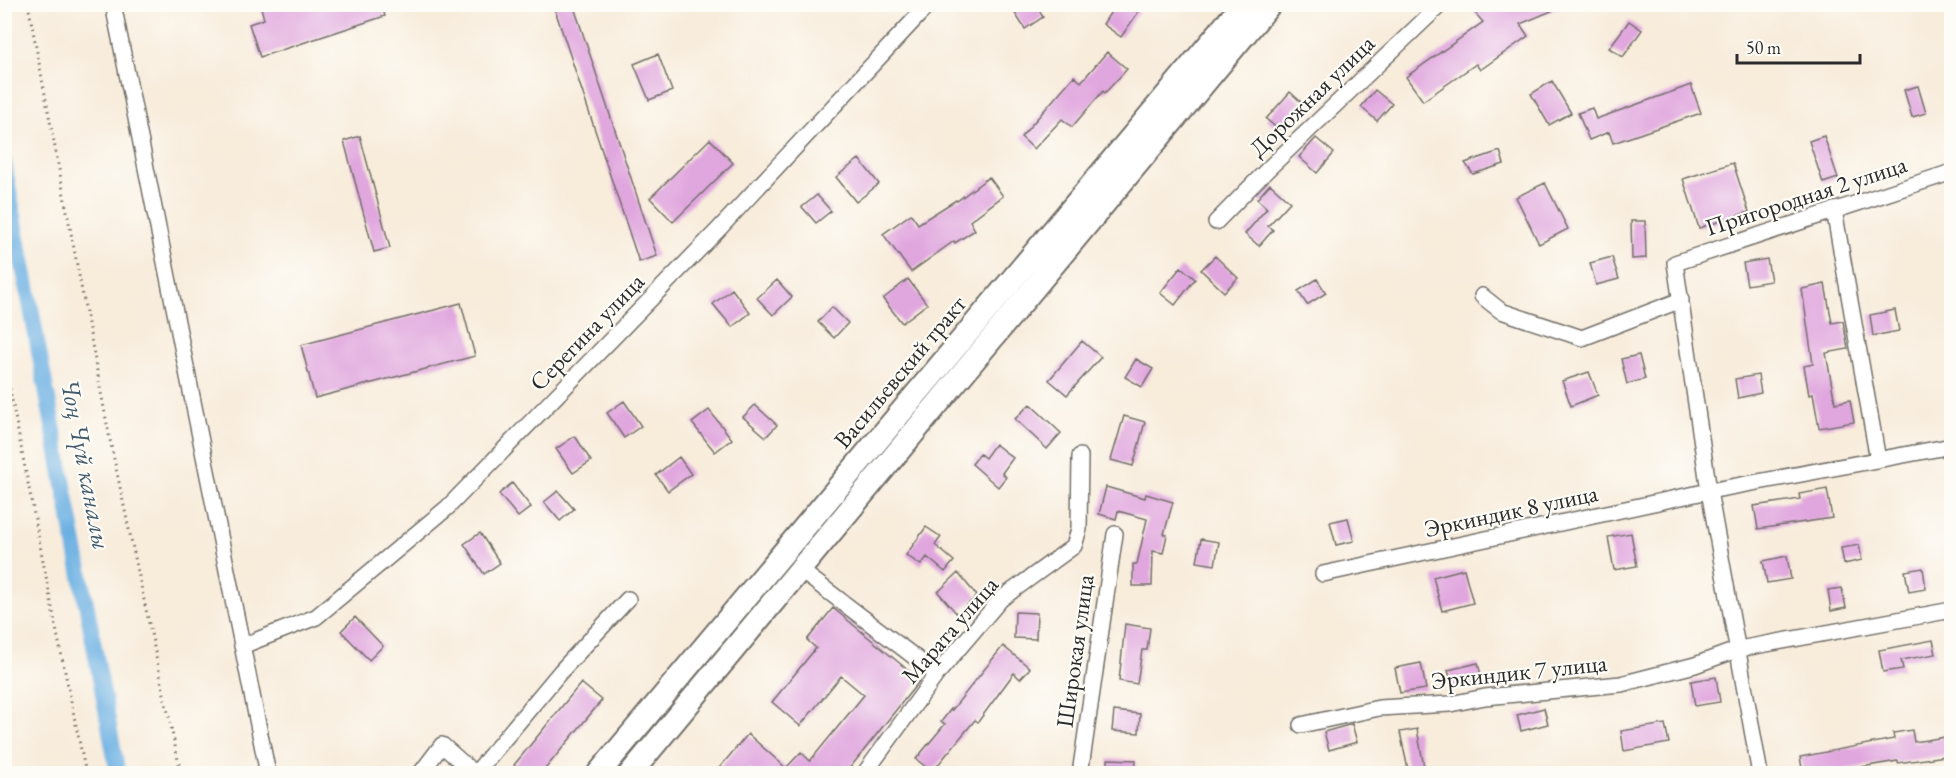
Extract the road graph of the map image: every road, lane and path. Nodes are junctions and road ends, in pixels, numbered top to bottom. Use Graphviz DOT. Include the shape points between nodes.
graph roads {
  1 [pos="28,4"];
  2 [pos="113,4"];
  3 [pos="929,4"];
  4 [pos="1243,4"];
  5 [pos="1270,4"];
  6 [pos="1441,4"];
  7 [pos="1952,172"];
  8 [pos="1834,210"];
  9 [pos="1216,222"];
  10 [pos="1482,296"];
  11 [pos="1681,300"];
  12 [pos="4,360"];
  13 [pos="1952,446"];
  14 [pos="1080,456"];
  15 [pos="1878,460"];
  16 [pos="1709,491"];
  17 [pos="1115,534"];
  18 [pos="800,570"];
  19 [pos="1323,574"];
  20 [pos="628,599"];
  21 [pos="1952,610"];
  22 [pos="242,646"];
  23 [pos="1738,649"];
  24 [pos="937,674"];
  25 [pos="1301,725"];
  26 [pos="86,774"];
  27 [pos="181,774"];
  28 [pos="268,774"];
  29 [pos="420,774"];
  30 [pos="475,774"];
  31 [pos="598,774"];
  32 [pos="630,774"];
  33 [pos="864,774"];
  34 [pos="1080,774"];
  35 [pos="1760,774"];
  1 -- 27 [label="path" via="110,440"];
  2 -- 22 [label="street"];
  3 -- 22 [label="street, Серегина улица" via="717,231 447,508 316,617"];
  4 -- 31 [label="main road, Васильевский тракт"];
  5 -- 18 [label="main road, Васильевский тракт"];
  6 -- 9 [label="street, Дорожная улица"];
  7 -- 8 [label="street, Пригородная 2 улица"];
  8 -- 11 [label="street, Пригородная 2 улица" via="1675,263"];
  8 -- 15 [label="street"];
  10 -- 11 [label="street" via="1501,311 1582,338"];
  11 -- 16 [label="street"];
  12 -- 26 [label="path"];
  13 -- 15 [label="street, Эркиндик 8 улица"];
  14 -- 24 [label="street, Марата улица" via="1079,529 1074,546 1001,599"];
  15 -- 16 [label="street, Эркиндик 8 улица"];
  16 -- 19 [label="street, Эркиндик 8 улица"];
  16 -- 23 [label="street"];
  17 -- 34 [label="street, Широкая улица"];
  18 -- 24 [label="street"];
  18 -- 32 [label="main road, Васильевский тракт"];
  20 -- 30 [label="street" via="561,671"];
  21 -- 23 [label="street, Эркиндик 7 улица"];
  22 -- 28 [label="street"];
  23 -- 25 [label="street, Эркиндик 7 улица" via="1695,665 1621,684 1379,708"];
  23 -- 35 [label="street"];
  24 -- 33 [label="street, Марата улица"];
  29 -- 30 [label="street" via="442,745"];
}
